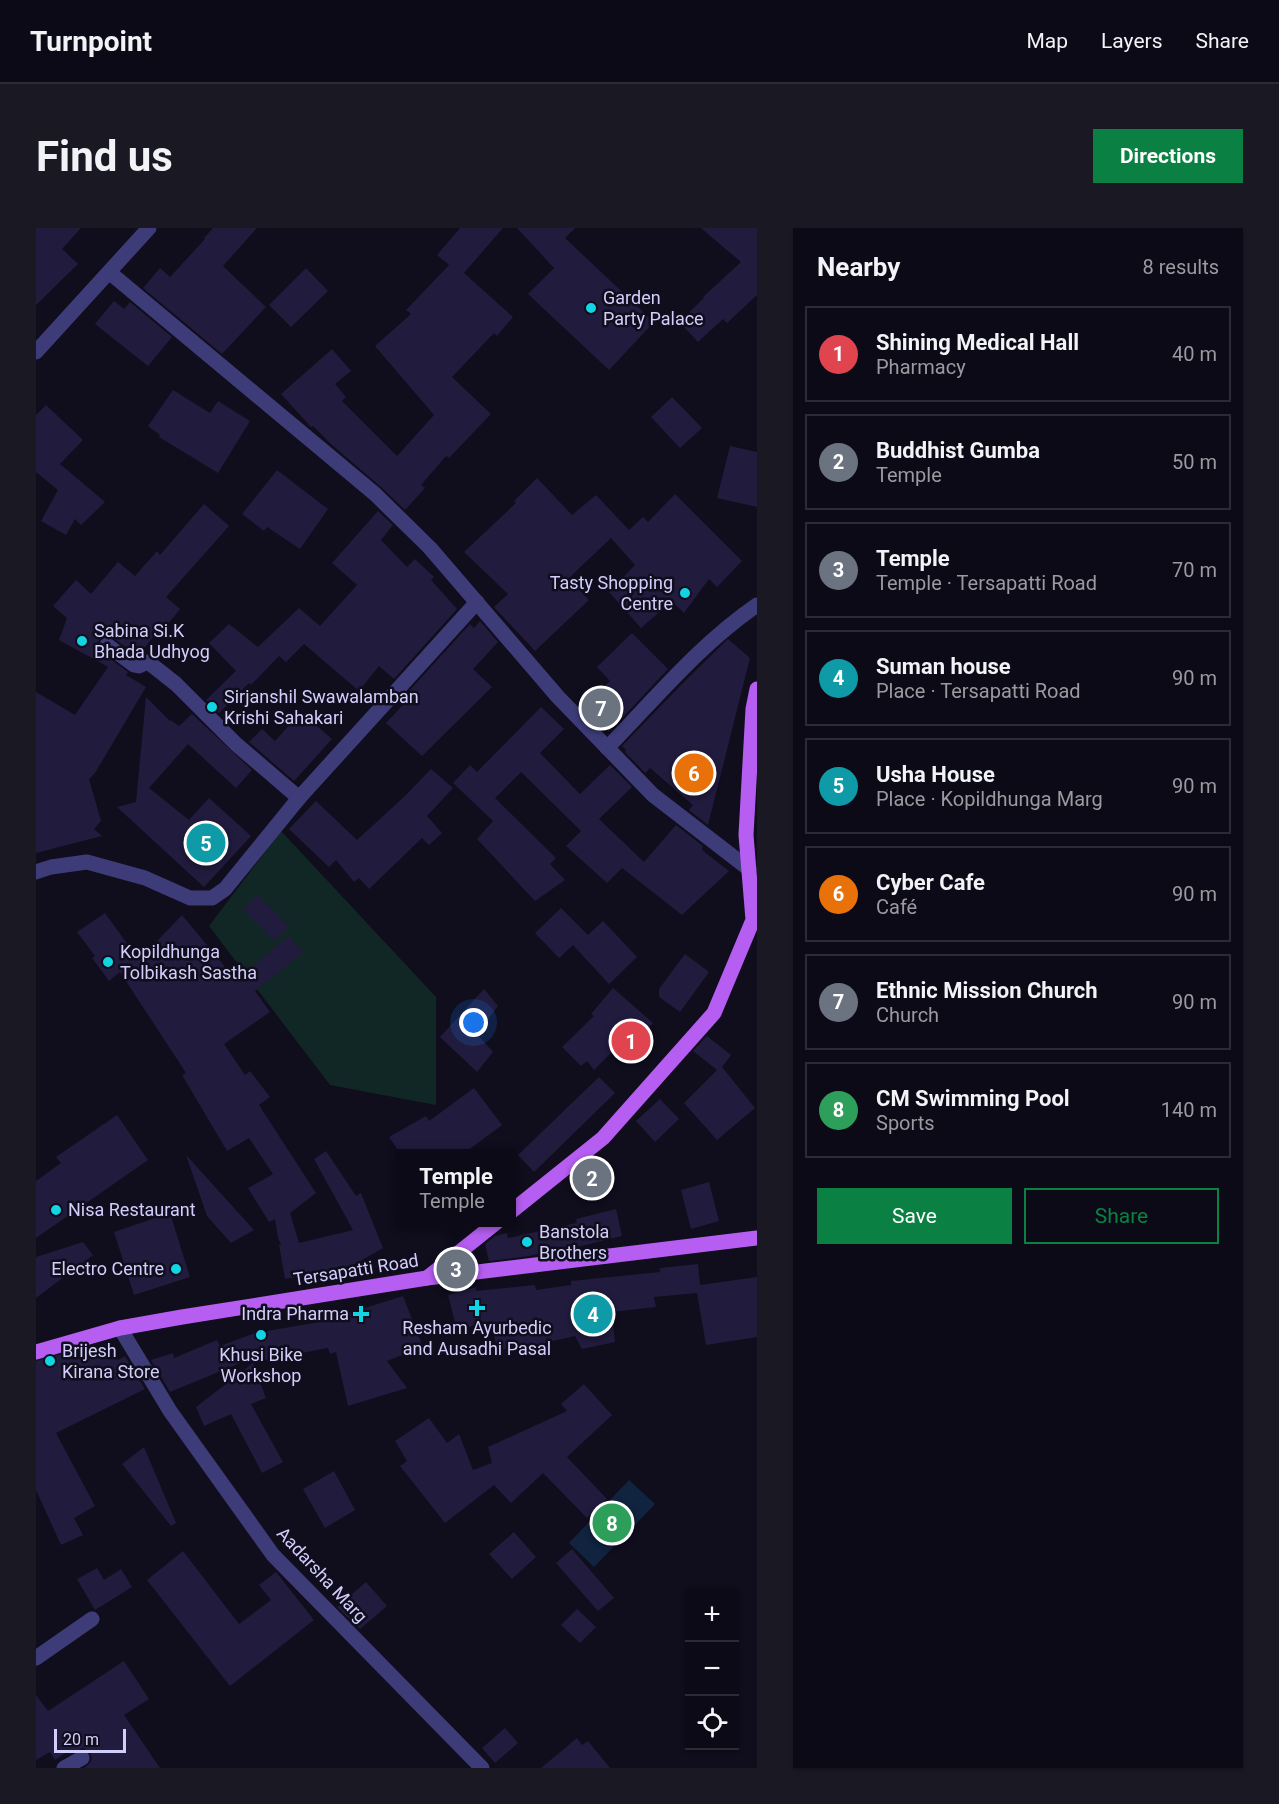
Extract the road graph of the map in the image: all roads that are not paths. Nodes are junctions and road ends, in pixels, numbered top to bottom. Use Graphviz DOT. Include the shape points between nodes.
graph roads {
  1 [pos="149,228"];
  2 [pos="109,272"];
  3 [pos="36,351"];
  4 [pos="477,602"];
  5 [pos="757,605"];
  6 [pos="106,645"];
  7 [pos="757,689"];
  8 [pos="607,748"];
  9 [pos="299,798"];
  10 [pos="749,869"];
  11 [pos="36,872"];
  12 [pos="755,923"];
  13 [pos="516,1208"];
  14 [pos="491,1227"];
  15 [pos="757,1238"];
  16 [pos="427,1278"];
  17 [pos="120,1328"];
  18 [pos="36,1352"];
  19 [pos="92,1619"];
  20 [pos="36,1658"];
  21 [pos="82,1758"];
  22 [pos="64,1768"];
  23 [pos="482,1768"];
  1 -- 2 [label="street"];
  2 -- 3 [label="street"];
  2 -- 4 [label="street" via="375,494"];
  4 -- 8 [label="street"];
  4 -- 9 [label="street"];
  5 -- 8 [label="street" via="704,648"];
  6 -- 9 [label="street" via="134,665 148,662 176,684 236,744"];
  7 -- 10 [label="main road" via="746,834"];
  8 -- 10 [label="street" via="653,795"];
  9 -- 11 [label="street" via="225,890 212,898 190,898 145,878 87,862"];
  10 -- 12 [label="main road"];
  12 -- 13 [label="main road" via="714,1013 603,1138"];
  14 -- 16 [label="main road"];
  15 -- 16 [label="main road, Tersapatti Road"];
  16 -- 17 [label="main road, Tersapatti Road"];
  17 -- 18 [label="main road, Tersapatti Road"];
  17 -- 23 [label="street, Aadarsha Marg" via="170,1411 273,1555"];
  19 -- 20 [label="street"];
  21 -- 22 [label="street"];
}
